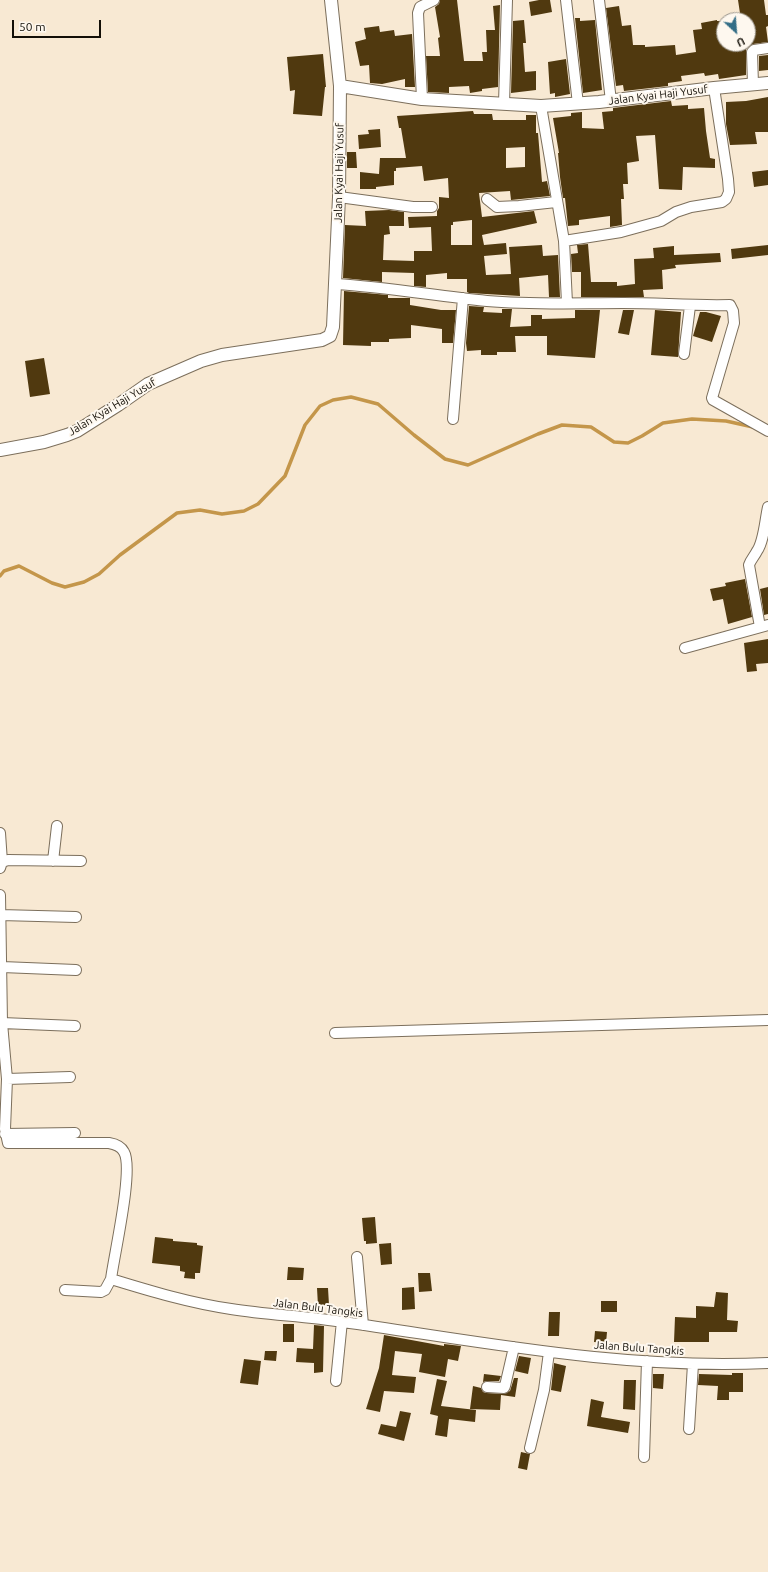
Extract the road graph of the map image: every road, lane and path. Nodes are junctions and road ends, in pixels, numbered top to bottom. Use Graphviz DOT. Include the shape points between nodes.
graph roads {
  1 [pos="331,0"];
  2 [pos="434,0"];
  3 [pos="507,0"];
  4 [pos="566,0"];
  5 [pos="599,0"];
  6 [pos="768,48"];
  7 [pos="768,83"];
  8 [pos="753,84"];
  9 [pos="340,86"];
  10 [pos="714,88"];
  11 [pos="422,99"];
  12 [pos="611,101"];
  13 [pos="504,104"];
  14 [pos="578,104"];
  15 [pos="541,106"];
  16 [pos="339,197"];
  17 [pos="487,198"];
  18 [pos="556,202"];
  19 [pos="432,207"];
  20 [pos="564,241"];
  21 [pos="336,284"];
  22 [pos="463,298"];
  23 [pos="567,303"];
  24 [pos="690,306"];
  25 [pos="684,354"];
  26 [pos="453,419"];
  27 [pos="768,431"];
  28 [pos="0,450"];
  29 [pos="768,507"];
  30 [pos="764,626"];
  31 [pos="685,648"];
  32 [pos="57,826"];
  33 [pos="0,832"];
  34 [pos="53,861"];
  35 [pos="81,861"];
  36 [pos="1,865"];
  37 [pos="0,895"];
  38 [pos="0,915"];
  39 [pos="76,917"];
  40 [pos="2,967"];
  41 [pos="76,970"];
  42 [pos="768,1020"];
  43 [pos="2,1023"];
  44 [pos="75,1026"];
  45 [pos="335,1033"];
  46 [pos="70,1077"];
  47 [pos="7,1079"];
  48 [pos="75,1133"];
  49 [pos="5,1134"];
  50 [pos="357,1257"];
  51 [pos="111,1279"];
  52 [pos="65,1290"];
  53 [pos="342,1321"];
  54 [pos="363,1325"];
  55 [pos="514,1347"];
  56 [pos="549,1352"];
  57 [pos="647,1361"];
  58 [pos="768,1363"];
  59 [pos="693,1364"];
  60 [pos="336,1381"];
  61 [pos="487,1387"];
  62 [pos="689,1429"];
  63 [pos="530,1448"];
  64 [pos="644,1457"];
  1 -- 9 [label="street"];
  2 -- 11 [label="street" via="420,7 418,13"];
  3 -- 13 [label="street"];
  4 -- 14 [label="street"];
  5 -- 12 [label="street"];
  6 -- 8 [label="street" via="752,52"];
  7 -- 8 [label="street, Jalan Kyai Haji Yusuf"];
  8 -- 10 [label="street, Jalan Kyai Haji Yusuf"];
  9 -- 11 [label="street, Jalan Kyai Haji Yusuf"];
  9 -- 16 [label="street, Jalan Kyai Haji Yusuf"];
  10 -- 12 [label="street, Jalan Kyai Haji Yusuf"];
  10 -- 20 [label="street" via="728,179 729,192 726,199 722,202 691,207 661,221 621,232"];
  11 -- 13 [label="street, Jalan Kyai Haji Yusuf"];
  12 -- 14 [label="street, Jalan Kyai Haji Yusuf"];
  13 -- 15 [label="street, Jalan Kyai Haji Yusuf"];
  14 -- 15 [label="street, Jalan Kyai Haji Yusuf"];
  15 -- 18 [label="street"];
  16 -- 19 [label="street" via="413,207"];
  16 -- 21 [label="street, Jalan Kyai Haji Yusuf"];
  17 -- 18 [label="street" via="497,207"];
  18 -- 20 [label="street"];
  20 -- 23 [label="street"];
  21 -- 22 [label="street"];
  21 -- 28 [label="street, Jalan Kyai Haji Yusuf" via="332,331 325,339 222,355 201,361 148,384 77,431 44,442"];
  22 -- 23 [label="street"];
  22 -- 26 [label="street"];
  23 -- 24 [label="street" via="652,303"];
  24 -- 25 [label="street"];
  24 -- 27 [label="street" via="730,305 734,311 734,323 712,395 713,400"];
  29 -- 30 [label="street" via="758,551 751,558 749,565"];
  30 -- 31 [label="street"];
  32 -- 34 [label="street"];
  33 -- 36 [label="street"];
  34 -- 35 [label="street"];
  34 -- 36 [label="street" via="8,860"];
  37 -- 38 [label="street"];
  38 -- 39 [label="street"];
  38 -- 40 [label="street"];
  40 -- 41 [label="street"];
  40 -- 43 [label="street"];
  42 -- 45 [label="street"];
  43 -- 44 [label="street"];
  43 -- 47 [label="street"];
  46 -- 47 [label="street"];
  47 -- 49 [label="street"];
  48 -- 49 [label="street"];
  49 -- 51 [label="street" via="7,1141 13,1144 109,1143 118,1146 124,1152 127,1181"];
  50 -- 54 [label="street"];
  51 -- 52 [label="street" via="101,1292"];
  51 -- 53 [label="street, Jalan Bulu Tangkis" via="157,1293 229,1309"];
  53 -- 54 [label="street, Jalan Bulu Tangkis"];
  53 -- 60 [label="street"];
  54 -- 55 [label="street, Jalan Bulu Tangkis"];
  55 -- 56 [label="street, Jalan Bulu Tangkis"];
  55 -- 61 [label="street" via="504,1388"];
  56 -- 57 [label="street, Jalan Bulu Tangkis"];
  56 -- 63 [label="street" via="544,1390"];
  57 -- 59 [label="street, Jalan Bulu Tangkis"];
  57 -- 64 [label="street"];
  58 -- 59 [label="street, Jalan Bulu Tangkis"];
  59 -- 62 [label="street"];
}
